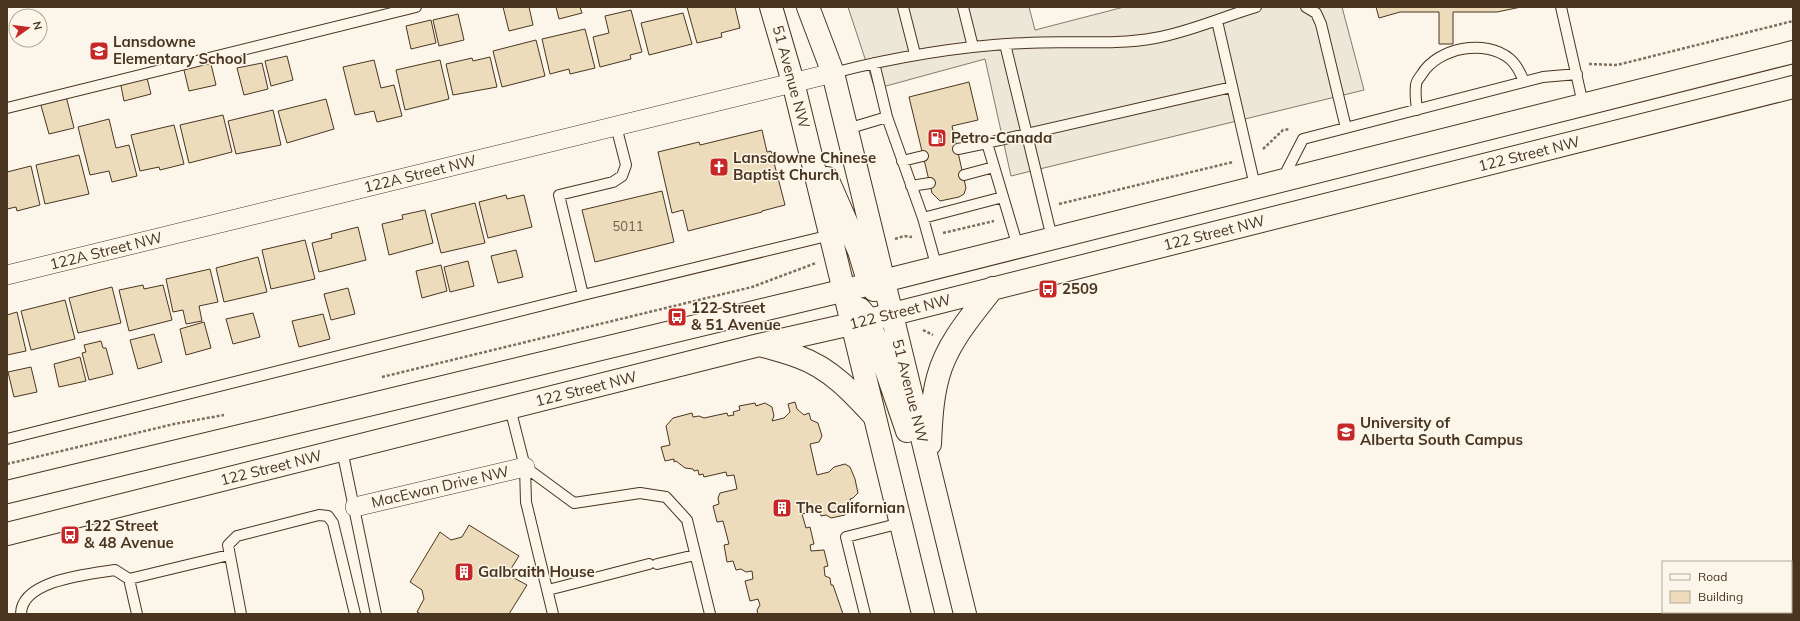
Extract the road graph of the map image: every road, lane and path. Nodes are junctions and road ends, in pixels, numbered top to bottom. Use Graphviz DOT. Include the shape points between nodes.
graph roads {
  1 [pos="416,7"];
  2 [pos="771,7"];
  3 [pos="808,7"];
  4 [pos="903,7"];
  5 [pos="964,7"];
  6 [pos="1256,7"];
  7 [pos="1306,7"];
  8 [pos="1561,7"];
  9 [pos="1217,21"];
  10 [pos="1793,21"];
  11 [pos="1005,44"];
  12 [pos="974,47"];
  13 [pos="1793,52"];
  14 [pos="915,54"];
  15 [pos="874,63"];
  16 [pos="1617,65"];
  17 [pos="834,73"];
  18 [pos="1577,74"];
  19 [pos="793,82"];
  20 [pos="1524,82"];
  21 [pos="1793,87"];
  22 [pos="1232,88"];
  23 [pos="1583,104"];
  24 [pos="7,108"];
  25 [pos="1417,110"];
  26 [pos="887,117"];
  27 [pos="616,126"];
  28 [pos="847,128"];
  29 [pos="1346,128"];
  30 [pos="1027,134"];
  31 [pos="987,143"];
  32 [pos="810,149"];
  33 [pos="958,149"];
  34 [pos="923,156"];
  35 [pos="902,161"];
  36 [pos="994,167"];
  37 [pos="964,175"];
  38 [pos="1282,180"];
  39 [pos="930,183"];
  40 [pos="911,186"];
  41 [pos="1255,186"];
  42 [pos="1003,197"];
  43 [pos="923,218"];
  44 [pos="831,235"];
  45 [pos="1052,238"];
  46 [pos="1018,247"];
  47 [pos="937,268"];
  48 [pos="7,275"];
  49 [pos="876,283"];
  50 [pos="993,288"];
  51 [pos="844,289"];
  52 [pos="583,295"];
  53 [pos="891,314"];
  54 [pos="861,322"];
  55 [pos="917,327"];
  56 [pos="933,335"];
  57 [pos="759,345"];
  58 [pos="510,408"];
  59 [pos="876,418"];
  60 [pos="7,439"];
  61 [pos="342,450"];
  62 [pos="928,466"];
  63 [pos="525,467"];
  64 [pos="7,492"];
  65 [pos="355,507"];
  66 [pos="901,522"];
  67 [pos="7,534"];
  68 [pos="696,554"];
  69 [pos="229,555"];
  70 [pos="951,556"];
  71 [pos="129,579"];
  72 [pos="548,590"];
  73 [pos="21,614"];
  74 [pos="137,614"];
  75 [pos="242,614"];
  76 [pos="354,614"];
  77 [pos="376,614"];
  78 [pos="553,614"];
  79 [pos="708,614"];
  80 [pos="865,614"];
  81 [pos="923,614"];
  82 [pos="965,614"];
  1 -- 24 [label="lane"];
  2 -- 19 [label="main road, 51 Avenue NW"];
  3 -- 17 [label="main road"];
  4 -- 14 [label="lane"];
  5 -- 12 [label="lane"];
  6 -- 9 [label="lane"];
  7 -- 29 [label="lane" via="1316,13 1321,24"];
  8 -- 18 [label="lane"];
  9 -- 11 [label="lane" via="1201,28 1154,39"];
  9 -- 22 [label="lane"];
  10 -- 16 [label="path"];
  11 -- 12 [label="lane"];
  11 -- 30 [label="lane"];
  12 -- 14 [label="lane"];
  13 -- 23 [label="main road"];
  14 -- 15 [label="lane"];
  15 -- 17 [label="lane"];
  15 -- 26 [label="lane"];
  17 -- 19 [label="street, 122A Street NW"];
  17 -- 28 [label="main road"];
  18 -- 20 [label="lane" via="1543,77"];
  18 -- 23 [label="lane"];
  19 -- 27 [label="street, 122A Street NW"];
  19 -- 32 [label="main road, 51 Avenue NW"];
  20 -- 25 [label="lane"];
  20 -- 25 [label="lane" via="1519,70 1509,58 1496,51 1474,47 1444,55 1426,68 1416,84"];
  21 -- 50 [label="main road, 122 Street NW"];
  22 -- 30 [label="lane"];
  22 -- 41 [label="lane"];
  23 -- 38 [label="main road"];
  25 -- 29 [label="lane"];
  26 -- 28 [label="lane"];
  26 -- 35 [label="lane"];
  27 -- 48 [label="street, 122A Street NW"];
  27 -- 52 [label="lane" via="626,165 622,176 613,182 559,195"];
  28 -- 49 [label="main road"];
  29 -- 38 [label="lane" via="1303,139"];
  30 -- 31 [label="lane"];
  30 -- 45 [label="lane"];
  31 -- 33 [label="lane"];
  31 -- 36 [label="lane"];
  32 -- 44 [label="main road, 51 Avenue NW"];
  32 -- 49 [label="main road" via="830,184"];
  34 -- 35 [label="lane"];
  35 -- 40 [label="lane"];
  36 -- 37 [label="lane"];
  36 -- 42 [label="lane"];
  38 -- 41 [label="main road"];
  39 -- 40 [label="lane"];
  40 -- 43 [label="lane"];
  41 -- 45 [label="main road"];
  42 -- 43 [label="lane"];
  42 -- 46 [label="lane"];
  43 -- 47 [label="lane"];
  44 -- 51 [label="main road, 51 Avenue NW"];
  44 -- 52 [label="lane"];
  45 -- 46 [label="main road"];
  46 -- 47 [label="main road"];
  47 -- 49 [label="main road"];
  49 -- 51 [label="main road"];
  49 -- 53 [label="main road"];
  50 -- 53 [label="main road, 122 Street NW"];
  50 -- 62 [label="main road" via="954,341 938,376 932,410"];
  51 -- 54 [label="main road, 51 Avenue NW"];
  51 -- 64 [label="main road"];
  52 -- 60 [label="lane"];
  53 -- 54 [label="main road, 122 Street NW"];
  53 -- 62 [label="main road, 51 Avenue NW"];
  54 -- 57 [label="main road, 122 Street NW"];
  54 -- 59 [label="main road, 51 Avenue NW"];
  54 -- 70 [label="main road"];
  55 -- 56 [label="path"];
  57 -- 58 [label="main road, 122 Street NW"];
  57 -- 59 [label="main road" via="800,358 831,374"];
  58 -- 61 [label="main road, 122 Street NW"];
  58 -- 63 [label="lane"];
  59 -- 66 [label="main road, 51 Avenue NW"];
  61 -- 65 [label="lane"];
  61 -- 67 [label="main road, 122 Street NW"];
  62 -- 70 [label="main road, 51 Avenue NW"];
  63 -- 65 [label="street, MacEwan Drive NW"];
  63 -- 68 [label="lane" via="574,503 640,492 666,497 687,520"];
  63 -- 72 [label="lane" via="526,502"];
  65 -- 77 [label="lane"];
  66 -- 80 [label="lane" via="846,537"];
  66 -- 81 [label="main road, 51 Avenue NW"];
  68 -- 72 [label="lane"];
  68 -- 79 [label="lane"];
  69 -- 71 [label="lane"];
  69 -- 75 [label="lane"];
  69 -- 76 [label="lane" via="228,545 237,536 319,515 328,516 333,523"];
  70 -- 82 [label="main road, 51 Avenue NW"];
  71 -- 73 [label="lane" via="115,570 73,577 38,588 25,599"];
  71 -- 74 [label="lane"];
  72 -- 78 [label="lane"];
}
